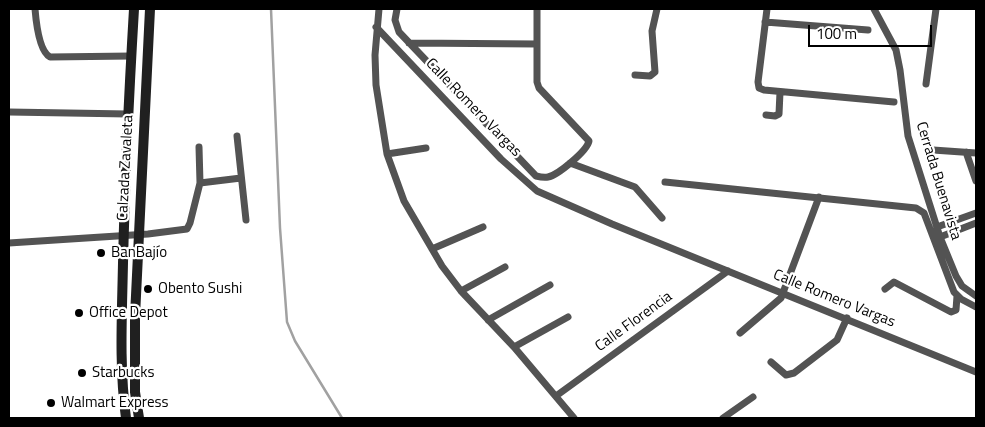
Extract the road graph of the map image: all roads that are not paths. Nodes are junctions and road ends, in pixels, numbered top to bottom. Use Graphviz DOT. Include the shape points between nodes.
graph roads {
  1 [pos="35,9"];
  2 [pos="134,9"];
  3 [pos="150,9"];
  4 [pos="379,9"];
  5 [pos="397,9"];
  6 [pos="537,9"];
  7 [pos="657,9"];
  8 [pos="767,9"];
  9 [pos="874,9"];
  10 [pos="936,9"];
  11 [pos="765,22"];
  12 [pos="376,27"];
  13 [pos="868,30"];
  14 [pos="409,43"];
  15 [pos="537,44"];
  16 [pos="131,56"];
  17 [pos="635,75"];
  18 [pos="926,84"];
  19 [pos="780,92"];
  20 [pos="894,102"];
  21 [pos="9,112"];
  22 [pos="128,114"];
  23 [pos="766,115"];
  24 [pos="237,136"];
  25 [pos="199,146"];
  26 [pos="426,148"];
  27 [pos="933,150"];
  28 [pos="966,152"];
  29 [pos="976,153"];
  30 [pos="387,154"];
  31 [pos="570,163"];
  32 [pos="241,178"];
  33 [pos="976,181"];
  34 [pos="665,182"];
  35 [pos="200,183"];
  36 [pos="819,197"];
  37 [pos="930,207"];
  38 [pos="920,210"];
  39 [pos="976,213"];
  40 [pos="662,218"];
  41 [pos="246,220"];
  42 [pos="976,223"];
  43 [pos="483,227"];
  44 [pos="937,227"];
  45 [pos="138,235"];
  46 [pos="123,236"];
  47 [pos="940,237"];
  48 [pos="9,243"];
  49 [pos="432,249"];
  50 [pos="505,267"];
  51 [pos="728,271"];
  52 [pos="550,285"];
  53 [pos="885,289"];
  54 [pos="460,291"];
  55 [pos="783,293"];
  56 [pos="957,296"];
  57 [pos="976,296"];
  58 [pos="976,307"];
  59 [pos="568,317"];
  60 [pos="847,318"];
  61 [pos="488,320"];
  62 [pos="740,333"];
  63 [pos="514,347"];
  64 [pos="771,362"];
  65 [pos="976,372"];
  66 [pos="556,396"];
  67 [pos="752,397"];
  68 [pos="126,418"];
  69 [pos="139,418"];
  70 [pos="574,418"];
  71 [pos="723,418"];
  1 -- 16 [label="street" via="42,48 50,57"];
  2 -- 16 [label="main road, Calzada Zavaleta"];
  3 -- 45 [label="main road, Calzada Zavaleta"];
  4 -- 12 [label="street"];
  5 -- 14 [label="street" via="396,27"];
  6 -- 15 [label="street"];
  7 -- 17 [label="street" via="652,31 655,72 654,75"];
  8 -- 11 [label="street"];
  9 -- 37 [label="street, Cerrada Buenavista" via="896,50 907,131"];
  10 -- 18 [label="street"];
  11 -- 13 [label="street"];
  11 -- 19 [label="street" via="759,88"];
  12 -- 30 [label="street" via="376,85"];
  12 -- 51 [label="street, Calle Romero Vargas" via="498,156 537,191"];
  14 -- 15 [label="street"];
  14 -- 31 [label="street" via="536,176 552,176"];
  15 -- 31 [label="street" via="536,82 539,88 588,141"];
  16 -- 22 [label="main road, Calzada Zavaleta"];
  19 -- 20 [label="street"];
  19 -- 23 [label="street" via="779,114"];
  21 -- 22 [label="street"];
  22 -- 46 [label="main road, Calzada Zavaleta"];
  24 -- 32 [label="street"];
  25 -- 35 [label="street"];
  26 -- 30 [label="street"];
  27 -- 28 [label="street"];
  28 -- 29 [label="street"];
  28 -- 33 [label="street"];
  30 -- 49 [label="street" via="404,201"];
  31 -- 40 [label="street" via="635,187"];
  32 -- 35 [label="street"];
  32 -- 41 [label="street"];
  34 -- 36 [label="street"];
  35 -- 45 [label="street" via="187,229"];
  36 -- 38 [label="street"];
  36 -- 55 [label="street"];
  37 -- 38 [label="street"];
  37 -- 44 [label="street, Cerrada Buenavista"];
  38 -- 56 [label="street"];
  39 -- 44 [label="street"];
  42 -- 47 [label="street"];
  43 -- 49 [label="street"];
  44 -- 47 [label="street, Cerrada Buenavista"];
  45 -- 46 [label="street"];
  45 -- 69 [label="main road, Calzada Zavaleta" via="134,344"];
  46 -- 48 [label="street"];
  46 -- 68 [label="main road, Calzada Zavaleta" via="122,382"];
  47 -- 57 [label="street, Cerrada Buenavista" via="962,286"];
  49 -- 54 [label="street"];
  50 -- 54 [label="street"];
  51 -- 55 [label="street, Calle Romero Vargas"];
  51 -- 66 [label="street, Calle Florencia"];
  52 -- 61 [label="street"];
  53 -- 56 [label="street" via="894,282 951,312 956,310"];
  54 -- 61 [label="street"];
  55 -- 60 [label="street, Calle Romero Vargas"];
  55 -- 62 [label="street" via="777,303"];
  56 -- 58 [label="street"];
  59 -- 63 [label="street"];
  60 -- 64 [label="street" via="837,340 794,374 786,375"];
  60 -- 65 [label="street, Calle Romero Vargas"];
  61 -- 63 [label="street"];
  63 -- 66 [label="street"];
  66 -- 70 [label="street"];
  67 -- 71 [label="street"];
}
